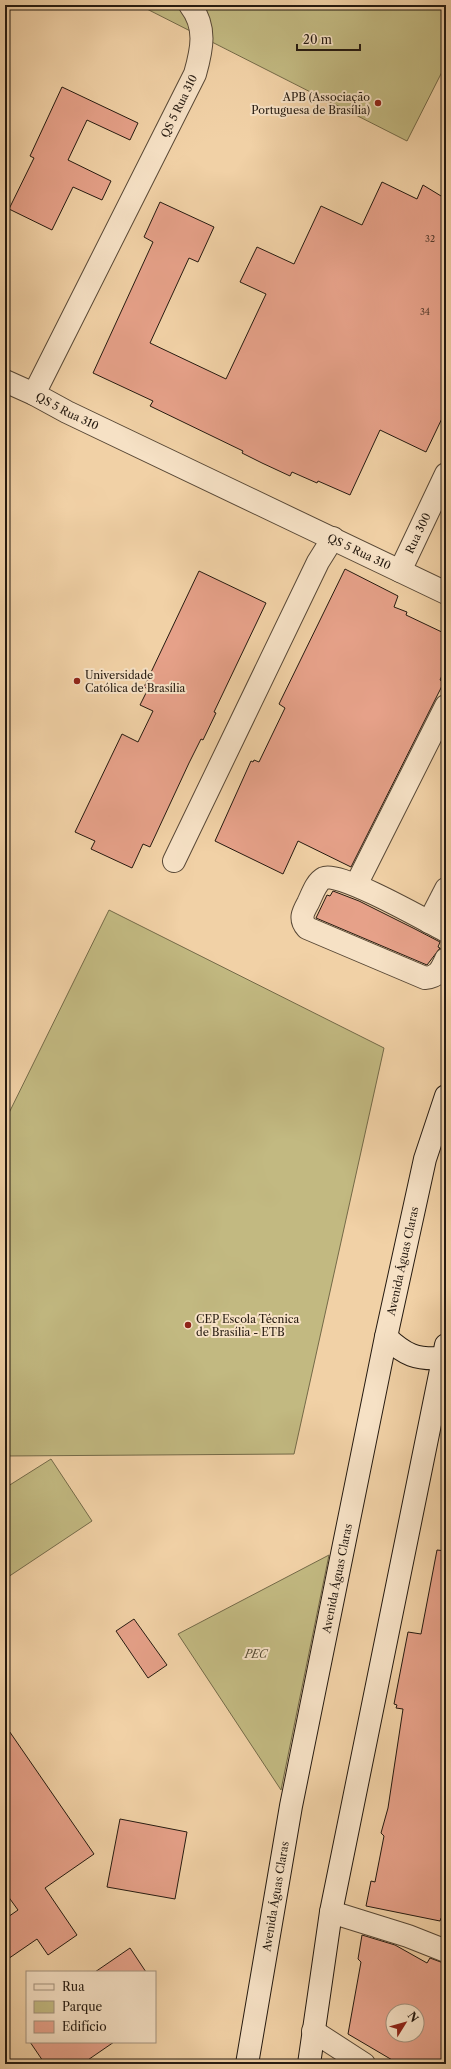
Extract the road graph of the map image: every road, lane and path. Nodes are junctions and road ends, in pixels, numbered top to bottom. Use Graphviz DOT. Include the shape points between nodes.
graph roads {
  1 [pos="190,5"];
  2 [pos="5,381"];
  3 [pos="34,394"];
  4 [pos="446,474"];
  5 [pos="333,538"];
  6 [pos="400,571"];
  7 [pos="446,593"];
  8 [pos="446,706"];
  9 [pos="174,862"];
  10 [pos="356,885"];
  11 [pos="446,889"];
  12 [pos="438,926"];
  13 [pos="446,959"];
  14 [pos="446,1096"];
  15 [pos="386,1337"];
  16 [pos="444,1352"];
  17 [pos="331,1912"];
  18 [pos="446,1951"];
  19 [pos="313,2032"];
  20 [pos="247,2064"];
  21 [pos="309,2064"];
  22 [pos="364,2064"];
  1 -- 3 [label="street, QS 5 Rua 310" via="198,15 201,29 202,50 195,74"];
  2 -- 3 [label="street"];
  3 -- 5 [label="street, QS 5 Rua 310" via="66,412"];
  4 -- 6 [label="street, Rua 300"];
  5 -- 6 [label="street, QS 5 Rua 310"];
  5 -- 9 [label="street" via="318,562"];
  6 -- 7 [label="street, QS 5 Rua 310"];
  8 -- 10 [label="street"];
  10 -- 12 [label="street"];
  10 -- 13 [label="street" via="338,878 323,878 302,914 303,924 307,928 425,978 436,976"];
  11 -- 12 [label="street"];
  14 -- 15 [label="street, Avenida Águas Claras" via="425,1159"];
  15 -- 16 [label="street" via="410,1356 427,1359"];
  15 -- 20 [label="street, Avenida Águas Claras" via="291,1806"];
  16 -- 17 [label="street"];
  17 -- 18 [label="street" via="408,1936"];
  17 -- 19 [label="street"];
  19 -- 21 [label="street"];
  19 -- 22 [label="street"];
}
